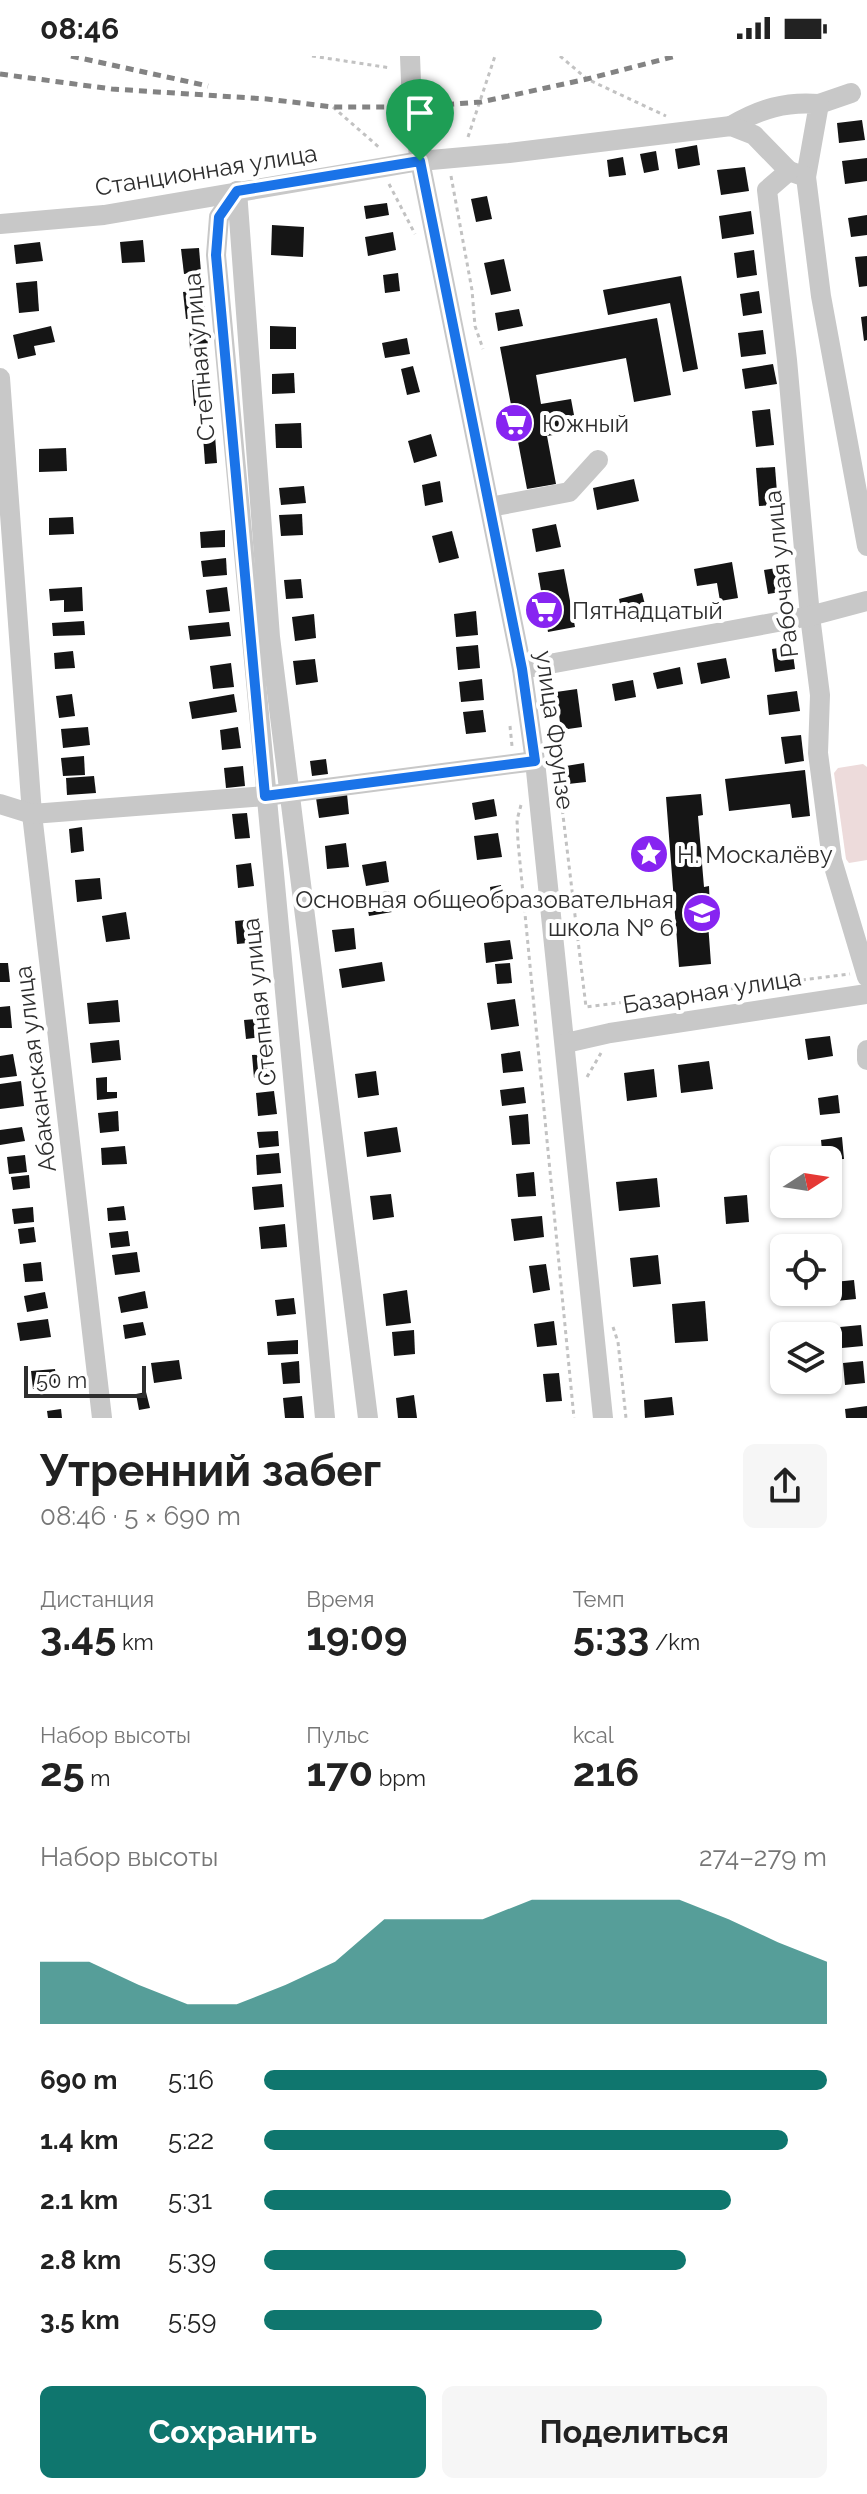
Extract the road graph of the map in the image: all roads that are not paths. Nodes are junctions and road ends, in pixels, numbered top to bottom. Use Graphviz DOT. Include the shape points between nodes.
graph roads {
  1 [pos="410,63"];
  2 [pos="851,93"];
  3 [pos="819,104"];
  4 [pos="731,126"];
  5 [pos="420,161"];
  6 [pos="797,174"];
  7 [pos="237,191"];
  8 [pos="0,224"];
  9 [pos="0,378"];
  10 [pos="598,460"];
  11 [pos="490,507"];
  12 [pos="867,546"];
  13 [pos="867,601"];
  14 [pos="810,616"];
  15 [pos="522,669"];
  16 [pos="535,761"];
  17 [pos="291,793"];
  18 [pos="265,796"];
  19 [pos="0,804"];
  20 [pos="32,814"];
  21 [pos="867,974"];
  22 [pos="867,994"];
  23 [pos="566,1043"];
  24 [pos="867,1050"];
  25 [pos="867,1060"];
  26 [pos="102,1418"];
  27 [pos="325,1418"];
  28 [pos="368,1418"];
  29 [pos="603,1418"];
  1 -- 5 [label="street, улица Фрунзе"];
  2 -- 3 [label="street"];
  3 -- 4 [label="street" via="769,107"];
  3 -- 6 [label="street"];
  4 -- 5 [label="street"];
  4 -- 6 [label="street" via="754,135"];
  5 -- 7 [label="street, Станционная улица"];
  5 -- 11 [label="street, улица Фрунзе"];
  6 -- 12 [label="street"];
  6 -- 14 [label="street, Рабочая улица" via="767,190"];
  7 -- 8 [label="street, Станционная улица" via="104,215"];
  7 -- 17 [label="street" via="270,637"];
  7 -- 18 [label="street, Степная улица" via="219,217 216,255"];
  9 -- 20 [label="street, Абаканская улица"];
  10 -- 11 [label="street" via="569,492"];
  11 -- 15 [label="street, улица Фрунзе"];
  13 -- 14 [label="street"];
  14 -- 15 [label="street"];
  14 -- 21 [label="street, Рабочая улица" via="820,695 818,753 832,860"];
  15 -- 16 [label="street, улица Фрунзе"];
  16 -- 17 [label="street"];
  16 -- 23 [label="street, улица Фрунзе"];
  17 -- 18 [label="street"];
  17 -- 28 [label="street"];
  18 -- 20 [label="street"];
  18 -- 27 [label="street, Степная улица"];
  19 -- 20 [label="street"];
  20 -- 26 [label="street, Абаканская улица"];
  22 -- 23 [label="street, Базарная улица"];
  23 -- 29 [label="street, улица Фрунзе"];
  24 -- 25 [label="street"];
}
